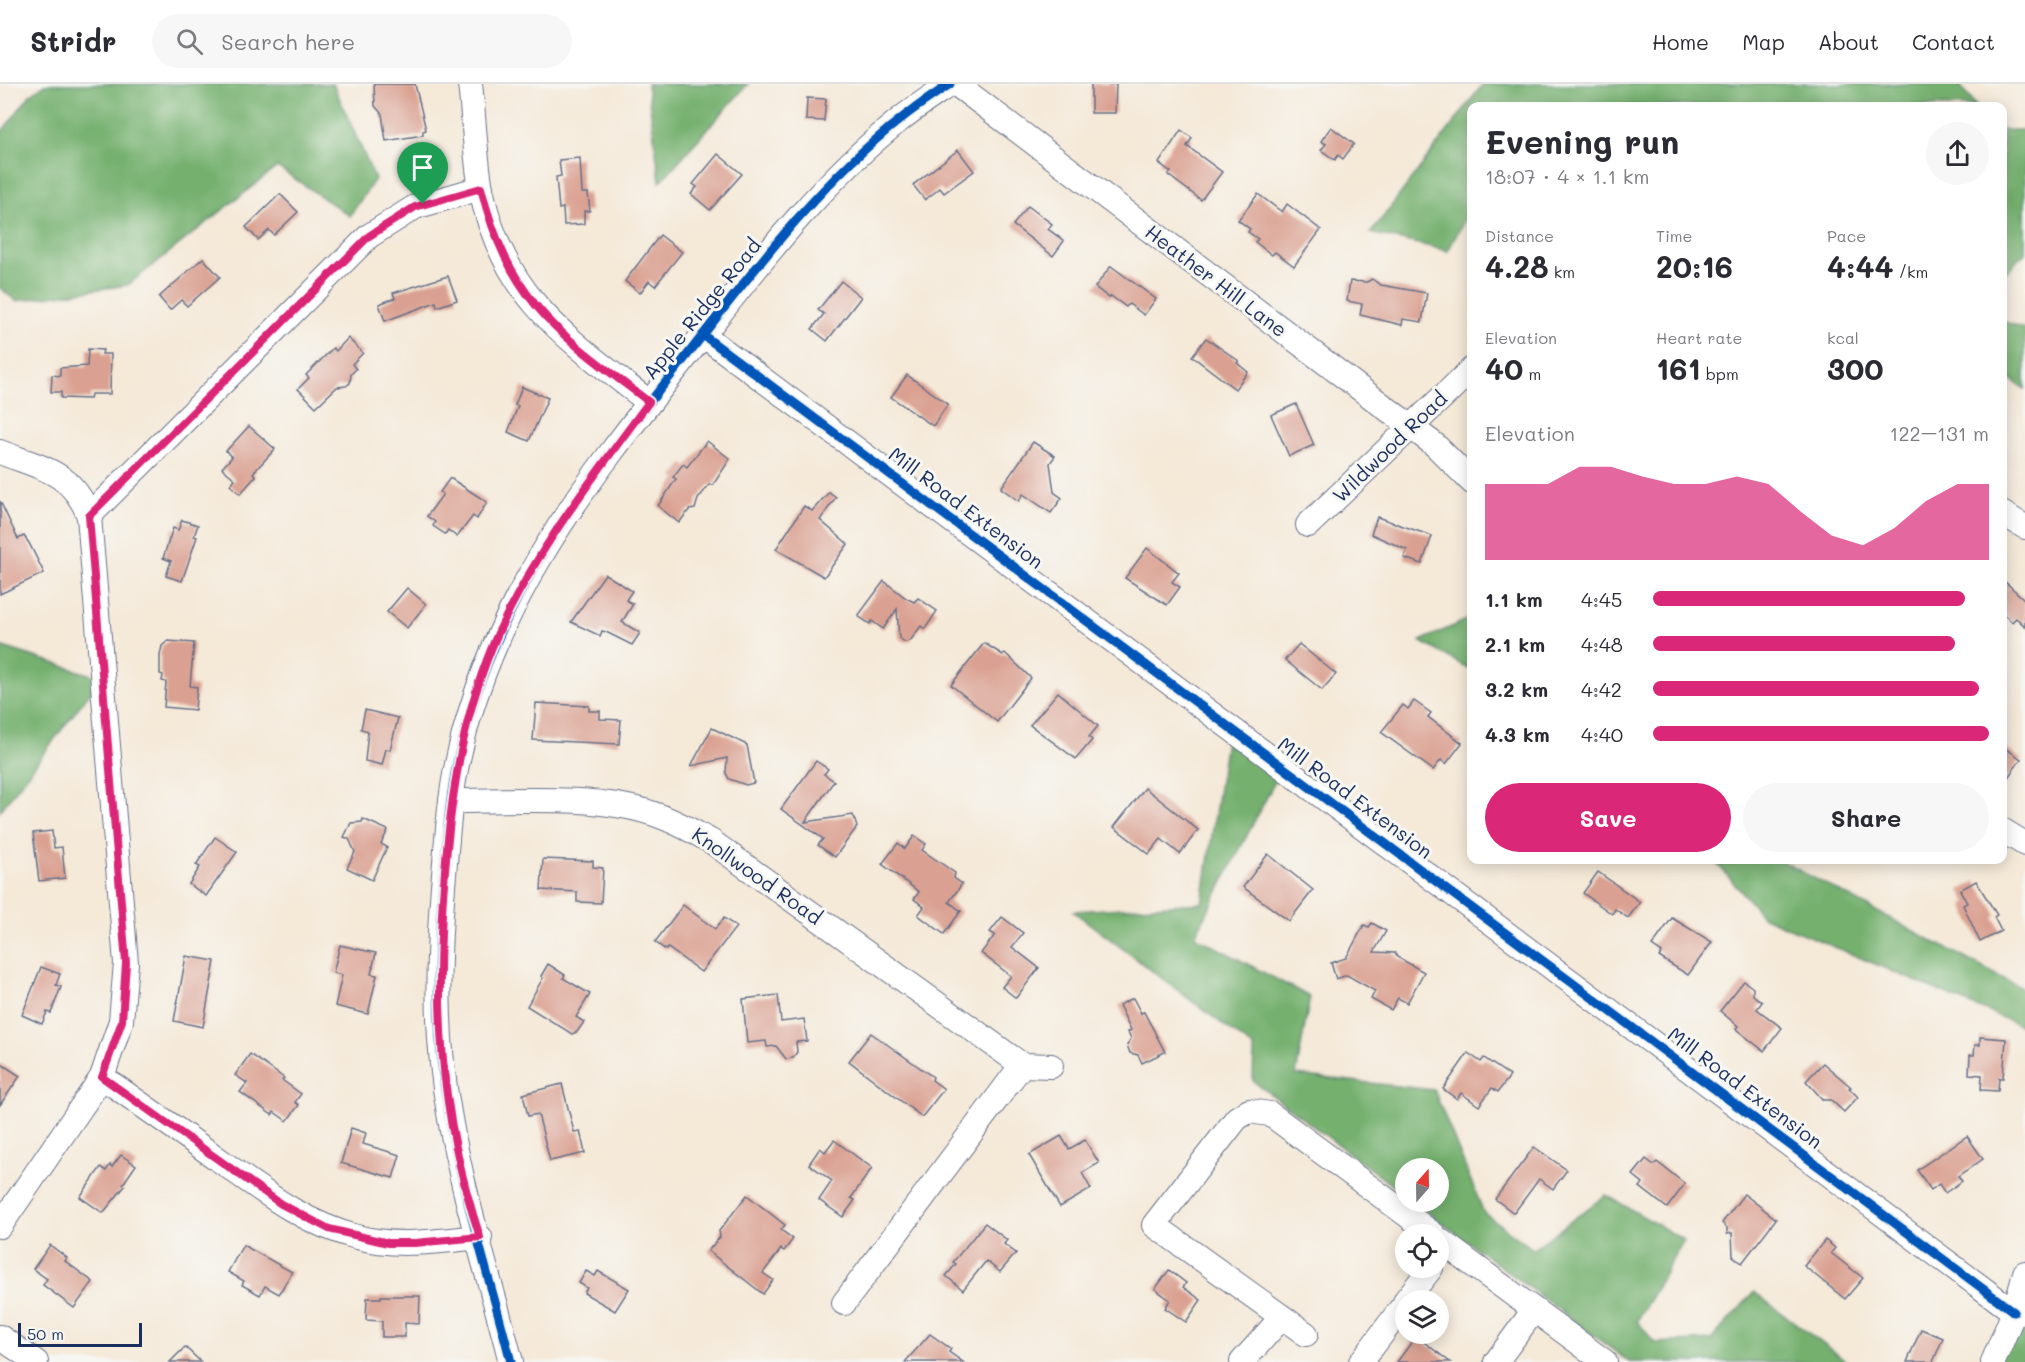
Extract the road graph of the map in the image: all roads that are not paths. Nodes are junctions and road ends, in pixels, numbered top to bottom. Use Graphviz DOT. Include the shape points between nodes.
graph roads {
  1 [pos="470,84"];
  2 [pos="950,84"];
  3 [pos="956,84"];
  4 [pos="481,188"];
  5 [pos="703,335"];
  6 [pos="1467,374"];
  7 [pos="649,402"];
  8 [pos="1410,427"];
  9 [pos="0,453"];
  10 [pos="1467,477"];
  11 [pos="89,516"];
  12 [pos="2007,516"];
  13 [pos="1308,525"];
  14 [pos="2025,527"];
  15 [pos="451,801"];
  16 [pos="2007,833"];
  17 [pos="2025,844"];
  18 [pos="1022,1065"];
  19 [pos="1051,1066"];
  20 [pos="102,1077"];
  21 [pos="1413,1224"];
  22 [pos="0,1226"];
  23 [pos="480,1237"];
  24 [pos="1449,1251"];
  25 [pos="2025,1273"];
  26 [pos="1423,1278"];
  27 [pos="1414,1290"];
  28 [pos="844,1303"];
  29 [pos="1534,1310"];
  30 [pos="2014,1312"];
  31 [pos="1395,1316"];
  32 [pos="1282,1317"];
  33 [pos="1306,1334"];
  34 [pos="0,1337"];
  35 [pos="33,1361"];
  36 [pos="511,1362"];
  37 [pos="1242,1362"];
  38 [pos="1360,1362"];
  39 [pos="1496,1362"];
  40 [pos="1605,1362"];
  41 [pos="1994,1362"];
  1 -- 4 [label="street"];
  2 -- 5 [label="street, Apple Ridge Road" via="901,118 835,179"];
  3 -- 8 [label="street, Heather Hill Lane"];
  4 -- 7 [label="street" via="501,251 533,304 565,337"];
  4 -- 11 [label="street" via="415,207 369,236"];
  5 -- 7 [label="street, Apple Ridge Road"];
  5 -- 30 [label="street, Mill Road Extension"];
  6 -- 8 [label="street, Wildwood Road"];
  7 -- 15 [label="street, Apple Ridge Road" via="586,485 517,595 478,685 460,747"];
  8 -- 10 [label="street, Heather Hill Lane"];
  8 -- 13 [label="street, Wildwood Road"];
  9 -- 11 [label="street" via="60,475 74,487"];
  11 -- 20 [label="street" via="126,963 122,1021"];
  12 -- 14 [label="street"];
  15 -- 18 [label="street, Knollwood Road" via="596,803 653,813 684,826 712,842"];
  15 -- 23 [label="street, Apple Ridge Road" via="439,945 440,1044 459,1164"];
  16 -- 17 [label="street"];
  18 -- 19 [label="street"];
  18 -- 28 [label="street"];
  20 -- 22 [label="street"];
  20 -- 23 [label="street" via="281,1204 329,1229 388,1243"];
  21 -- 32 [label="street" via="1270,1114 1249,1111 1237,1118 1154,1225"];
  23 -- 36 [label="street, Apple Ridge Road"];
  24 -- 29 [label="street"];
  25 -- 30 [label="street"];
  26 -- 27 [label="street"];
  29 -- 39 [label="street"];
  29 -- 40 [label="street"];
  30 -- 41 [label="street"];
  31 -- 38 [label="street"];
  32 -- 33 [label="street"];
  32 -- 37 [label="street"];
  34 -- 35 [label="street"];
}
